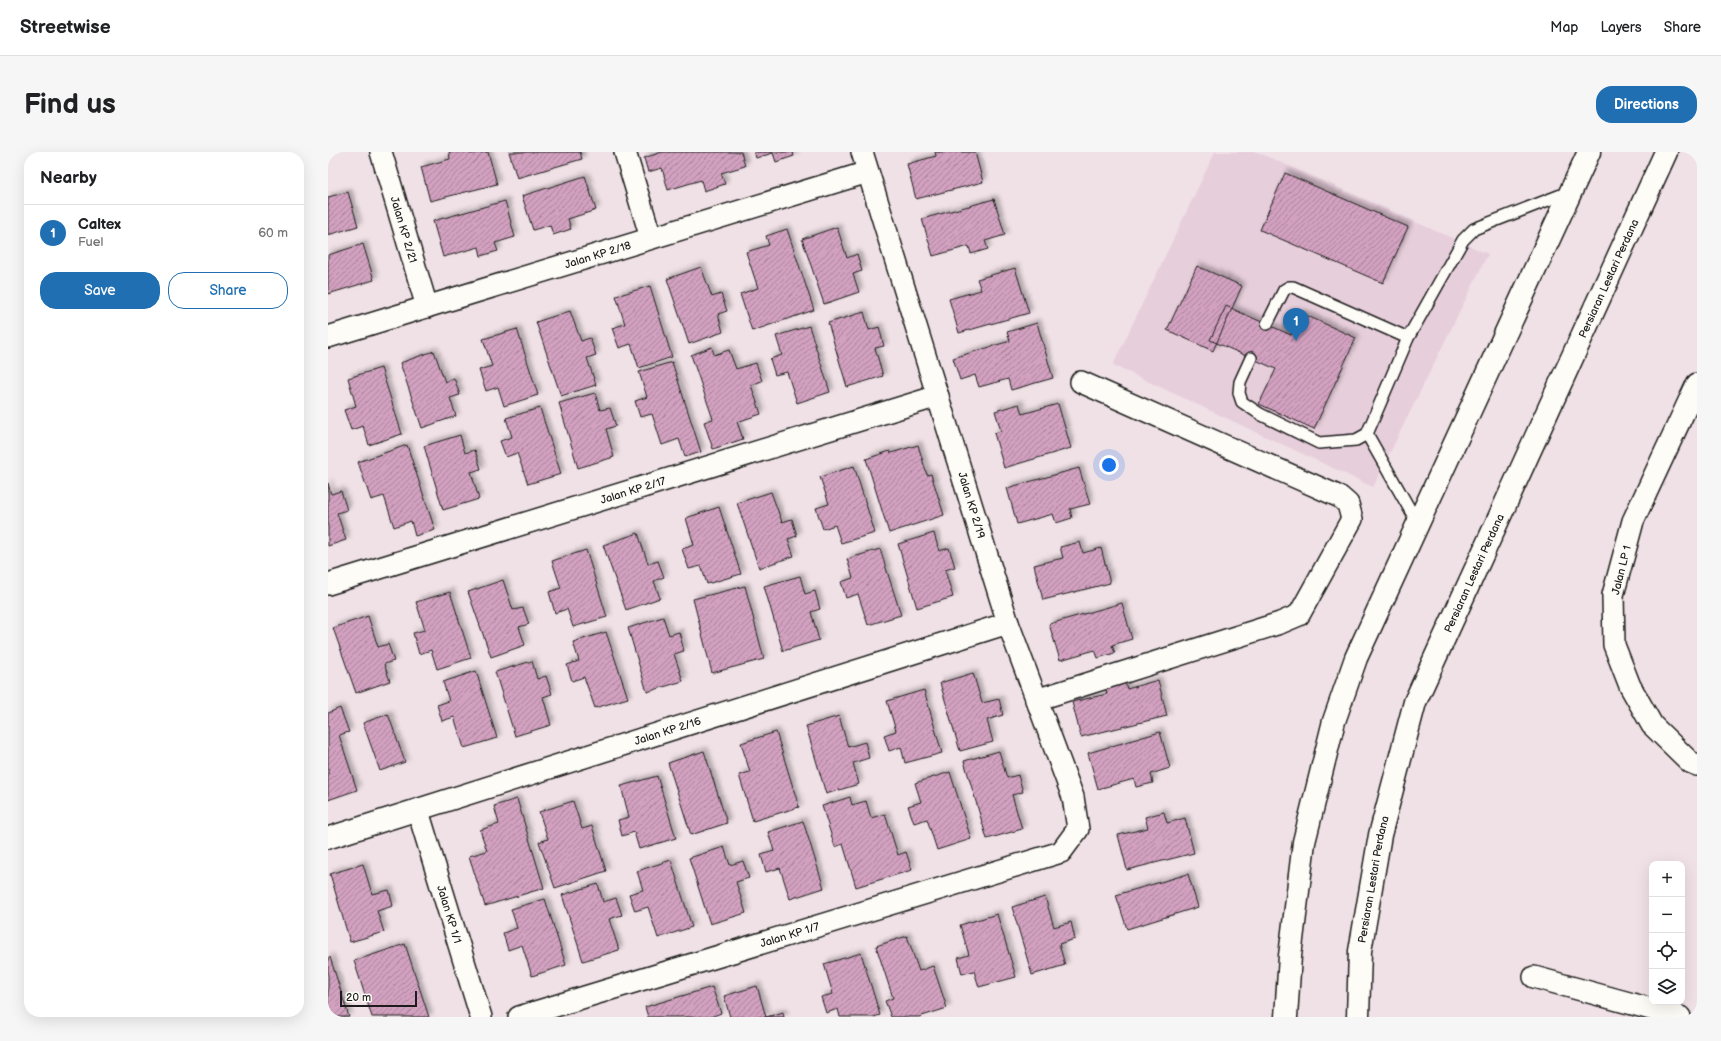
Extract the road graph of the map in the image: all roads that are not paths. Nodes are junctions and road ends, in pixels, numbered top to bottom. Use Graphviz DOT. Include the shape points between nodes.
graph roads {
  1 [pos="381,152"];
  2 [pos="625,152"];
  3 [pos="862,152"];
  4 [pos="1589,152"];
  5 [pos="1666,152"];
  6 [pos="868,172"];
  7 [pos="1571,191"];
  8 [pos="651,238"];
  9 [pos="427,307"];
  10 [pos="1267,324"];
  11 [pos="328,337"];
  12 [pos="1408,338"];
  13 [pos="1251,358"];
  14 [pos="1080,382"];
  15 [pos="1697,384"];
  16 [pos="938,396"];
  17 [pos="1367,434"];
  18 [pos="1418,524"];
  19 [pos="328,584"];
  20 [pos="1008,623"];
  21 [pos="1036,700"];
  22 [pos="1697,765"];
  23 [pos="418,811"];
  24 [pos="328,838"];
  25 [pos="1061,852"];
  26 [pos="1534,977"];
  27 [pos="481,1017"];
  28 [pos="519,1017"];
  29 [pos="1286,1017"];
  30 [pos="1358,1017"];
  31 [pos="1680,1017"];
  1 -- 9 [label="street, Jalan KP 2/21"];
  2 -- 8 [label="street"];
  3 -- 6 [label="street, Jalan KP 2/19"];
  4 -- 7 [label="main road"];
  5 -- 30 [label="main road, Persiaran Lestari Perdana" via="1415,702 1380,835 1360,951"];
  6 -- 8 [label="street, Jalan KP 2/18"];
  6 -- 16 [label="street, Jalan KP 2/19"];
  7 -- 12 [label="lane" via="1474,229 1463,240"];
  7 -- 18 [label="main road"];
  8 -- 9 [label="street, Jalan KP 2/18"];
  9 -- 11 [label="street, Jalan KP 2/18"];
  10 -- 12 [label="lane" via="1284,290 1293,287"];
  12 -- 17 [label="lane"];
  13 -- 17 [label="lane" via="1240,382 1239,393 1242,402 1260,414 1319,443 1356,440"];
  14 -- 21 [label="street" via="1340,497 1348,504 1352,519 1299,615"];
  15 -- 22 [label="street, Jalan LP 1" via="1633,521 1613,595 1614,645 1630,686 1652,725 1690,762"];
  16 -- 19 [label="street, Jalan KP 2/17"];
  16 -- 20 [label="street, Jalan KP 2/19"];
  17 -- 18 [label="lane"];
  18 -- 29 [label="main road" via="1356,658 1334,721 1304,842 1290,956"];
  20 -- 21 [label="street, Jalan KP 2/19"];
  20 -- 23 [label="street, Jalan KP 2/16"];
  21 -- 25 [label="street, Jalan KP 2/19" via="1073,797 1078,829"];
  23 -- 24 [label="street, Jalan KP 2/16"];
  23 -- 27 [label="street, Jalan KP 1/1"];
  25 -- 28 [label="street, Jalan KP 1/7"];
  26 -- 31 [label="street"];
}
